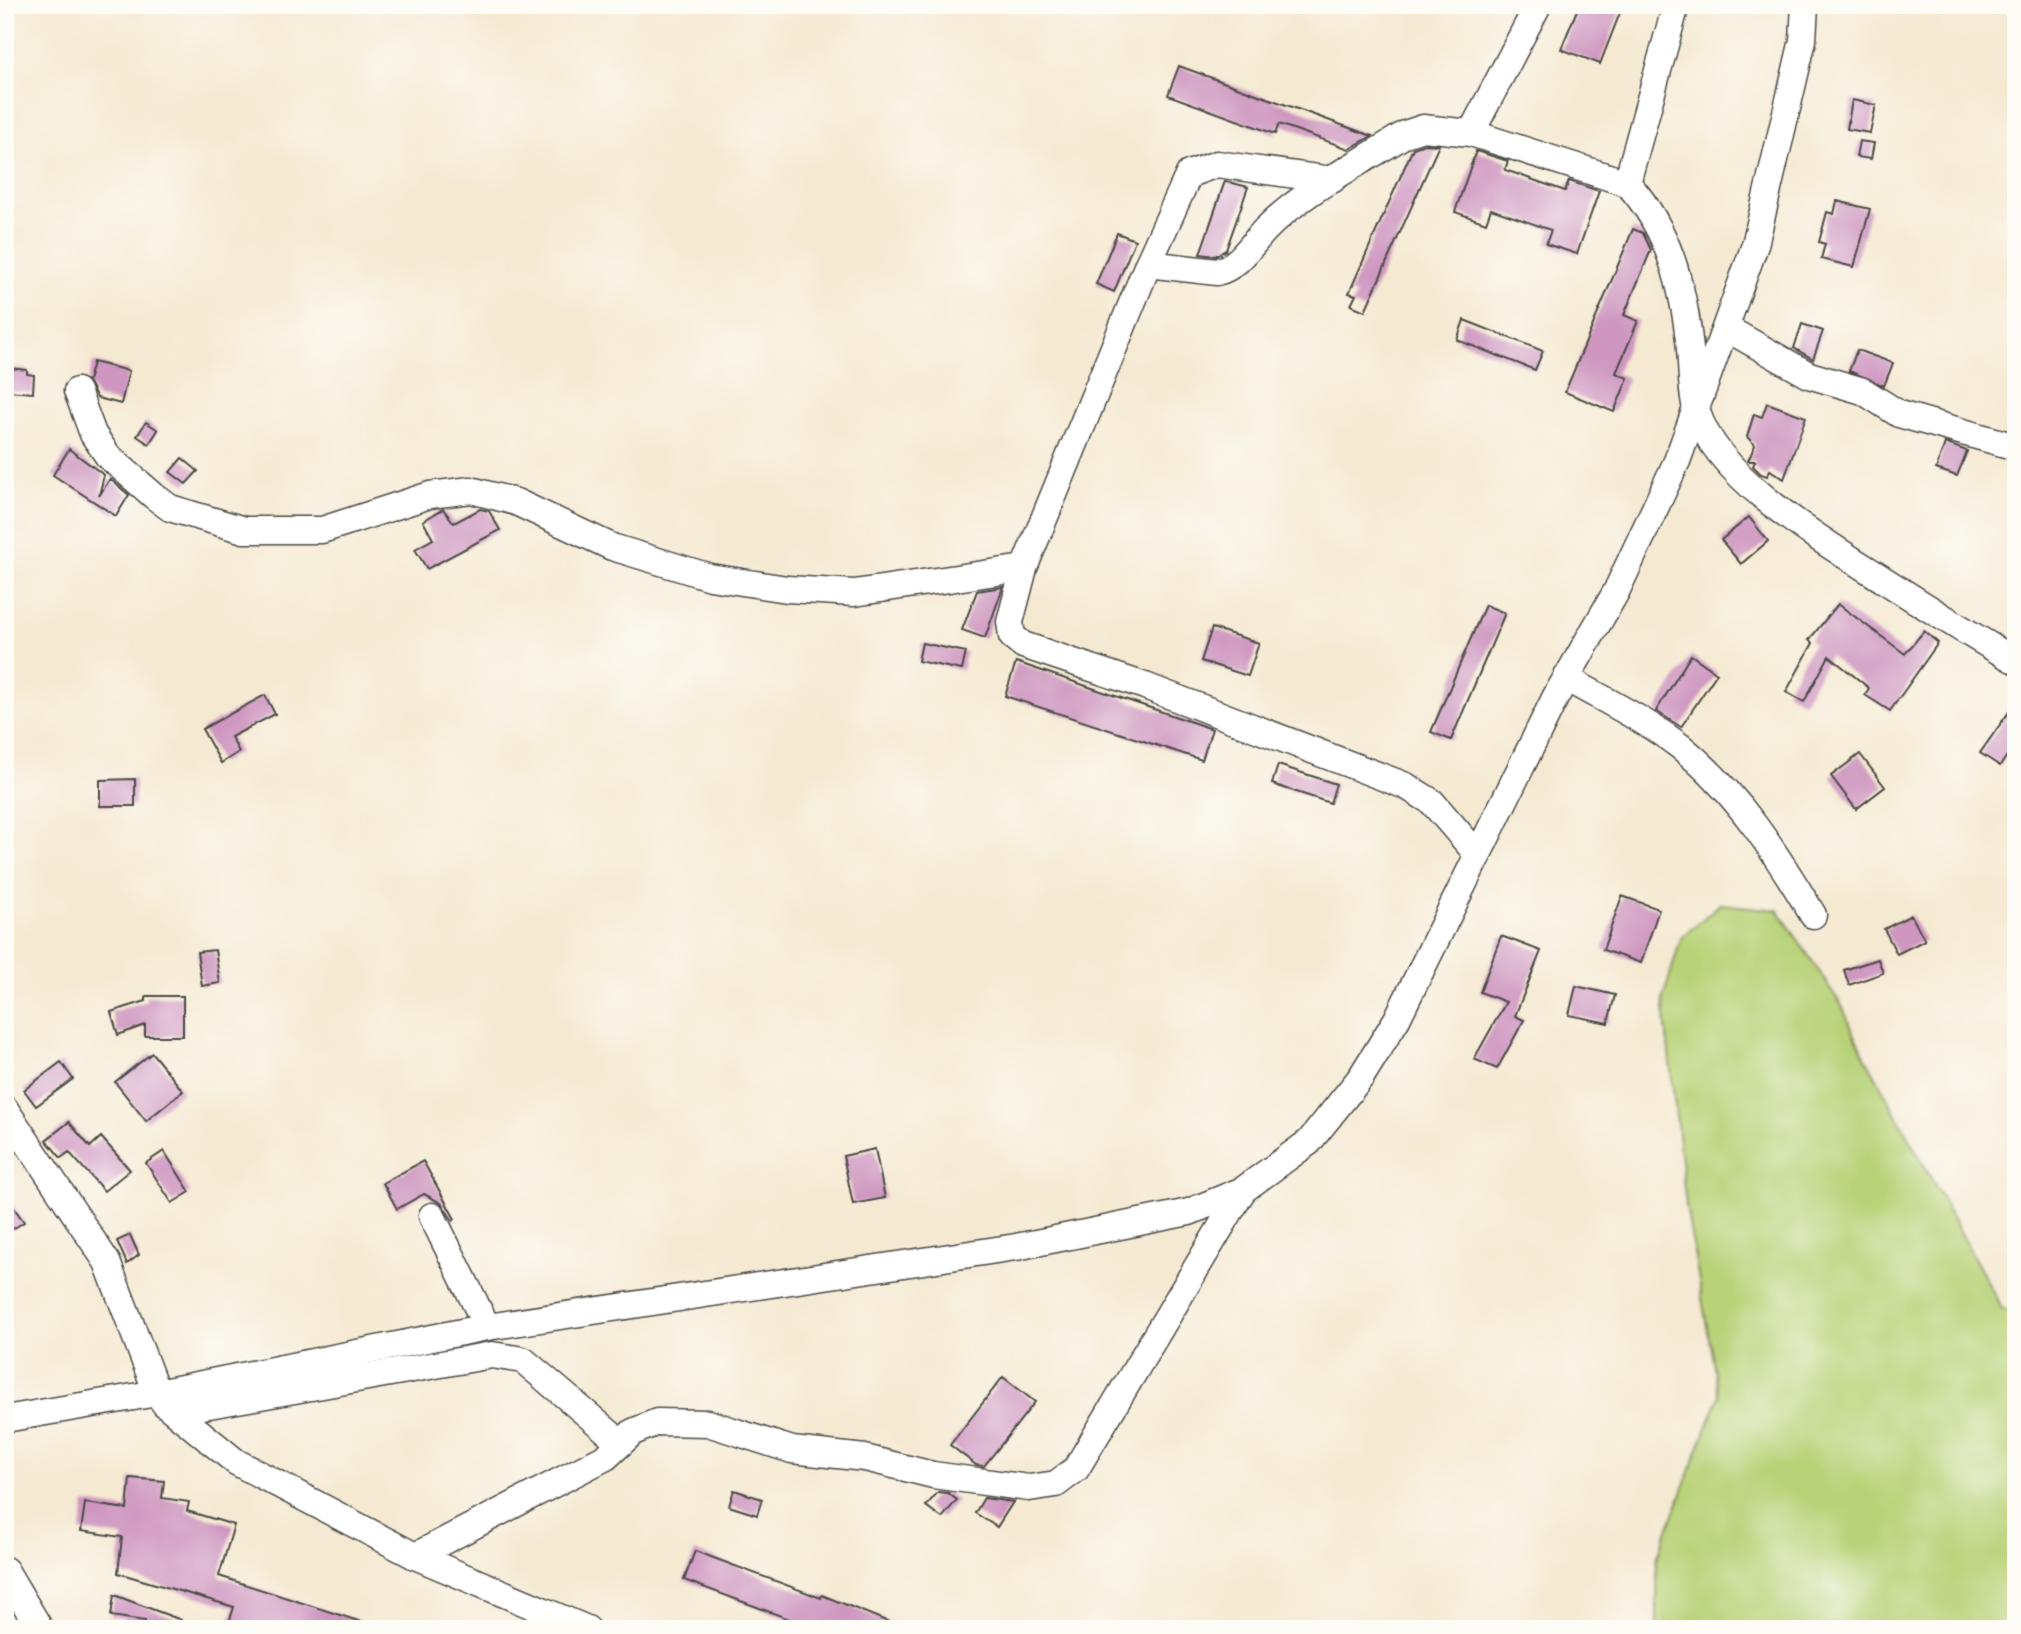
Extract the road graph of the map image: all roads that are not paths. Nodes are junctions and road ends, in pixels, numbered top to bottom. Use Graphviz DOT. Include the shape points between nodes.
graph roads {
  1 [pos="1538,5"];
  2 [pos="1676,5"];
  3 [pos="1805,5"];
  4 [pos="1472,133"];
  5 [pos="1332,180"];
  6 [pos="1627,183"];
  7 [pos="1148,264"];
  8 [pos="1726,328"];
  9 [pos="78,391"];
  10 [pos="1696,411"];
  11 [pos="2016,447"];
  12 [pos="1024,568"];
  13 [pos="2016,661"];
  14 [pos="1566,678"];
  15 [pos="1478,855"];
  16 [pos="1813,915"];
  17 [pos="5,1109"];
  18 [pos="1243,1190"];
  19 [pos="432,1216"];
  20 [pos="487,1327"];
  21 [pos="166,1402"];
  22 [pos="5,1419"];
  23 [pos="621,1443"];
  24 [pos="415,1556"];
  25 [pos="5,1570"];
  26 [pos="40,1629"];
  27 [pos="587,1629"];
  1 -- 4 [label="street"];
  2 -- 6 [label="street"];
  3 -- 8 [label="street" via="1803,40 1755,245"];
  4 -- 5 [label="street" via="1423,128 1405,134"];
  4 -- 6 [label="street"];
  5 -- 7 [label="street" via="1267,228 1228,269 1217,272"];
  5 -- 7 [label="street" via="1217,164 1202,167 1189,174"];
  6 -- 10 [label="street" via="1660,230 1681,287"];
  7 -- 12 [label="street"];
  8 -- 10 [label="street"];
  8 -- 11 [label="street" via="1809,375 1863,391 1899,414"];
  9 -- 12 [label="street" via="93,434 108,456 154,496 170,508 244,530 322,530 429,495 471,490 516,502 612,547 710,577 787,589 854,593"];
  10 -- 13 [label="street" via="1711,443 1779,511 1944,621"];
  10 -- 14 [label="street" via="1616,592"];
  12 -- 15 [label="street" via="1010,622 1012,636 1023,645 1406,786 1432,802"];
  14 -- 15 [label="street"];
  14 -- 16 [label="street" via="1680,747 1710,774 1774,852"];
  15 -- 18 [label="street" via="1397,1019 1361,1077 1310,1142"];
  17 -- 21 [label="street" via="107,1262"];
  18 -- 20 [label="street" via="1189,1212 1016,1247"];
  18 -- 23 [label="street" via="1076,1469 1056,1484 1029,1488 933,1475 865,1458 772,1446 708,1423 681,1420 657,1422"];
  19 -- 20 [label="street"];
  20 -- 21 [label="street"];
  21 -- 22 [label="street"];
  21 -- 23 [label="street" via="492,1355 523,1360"];
  21 -- 24 [label="street" via="236,1462"];
  23 -- 24 [label="street" via="606,1457"];
  24 -- 27 [label="street"];
  25 -- 26 [label="street"];
}
